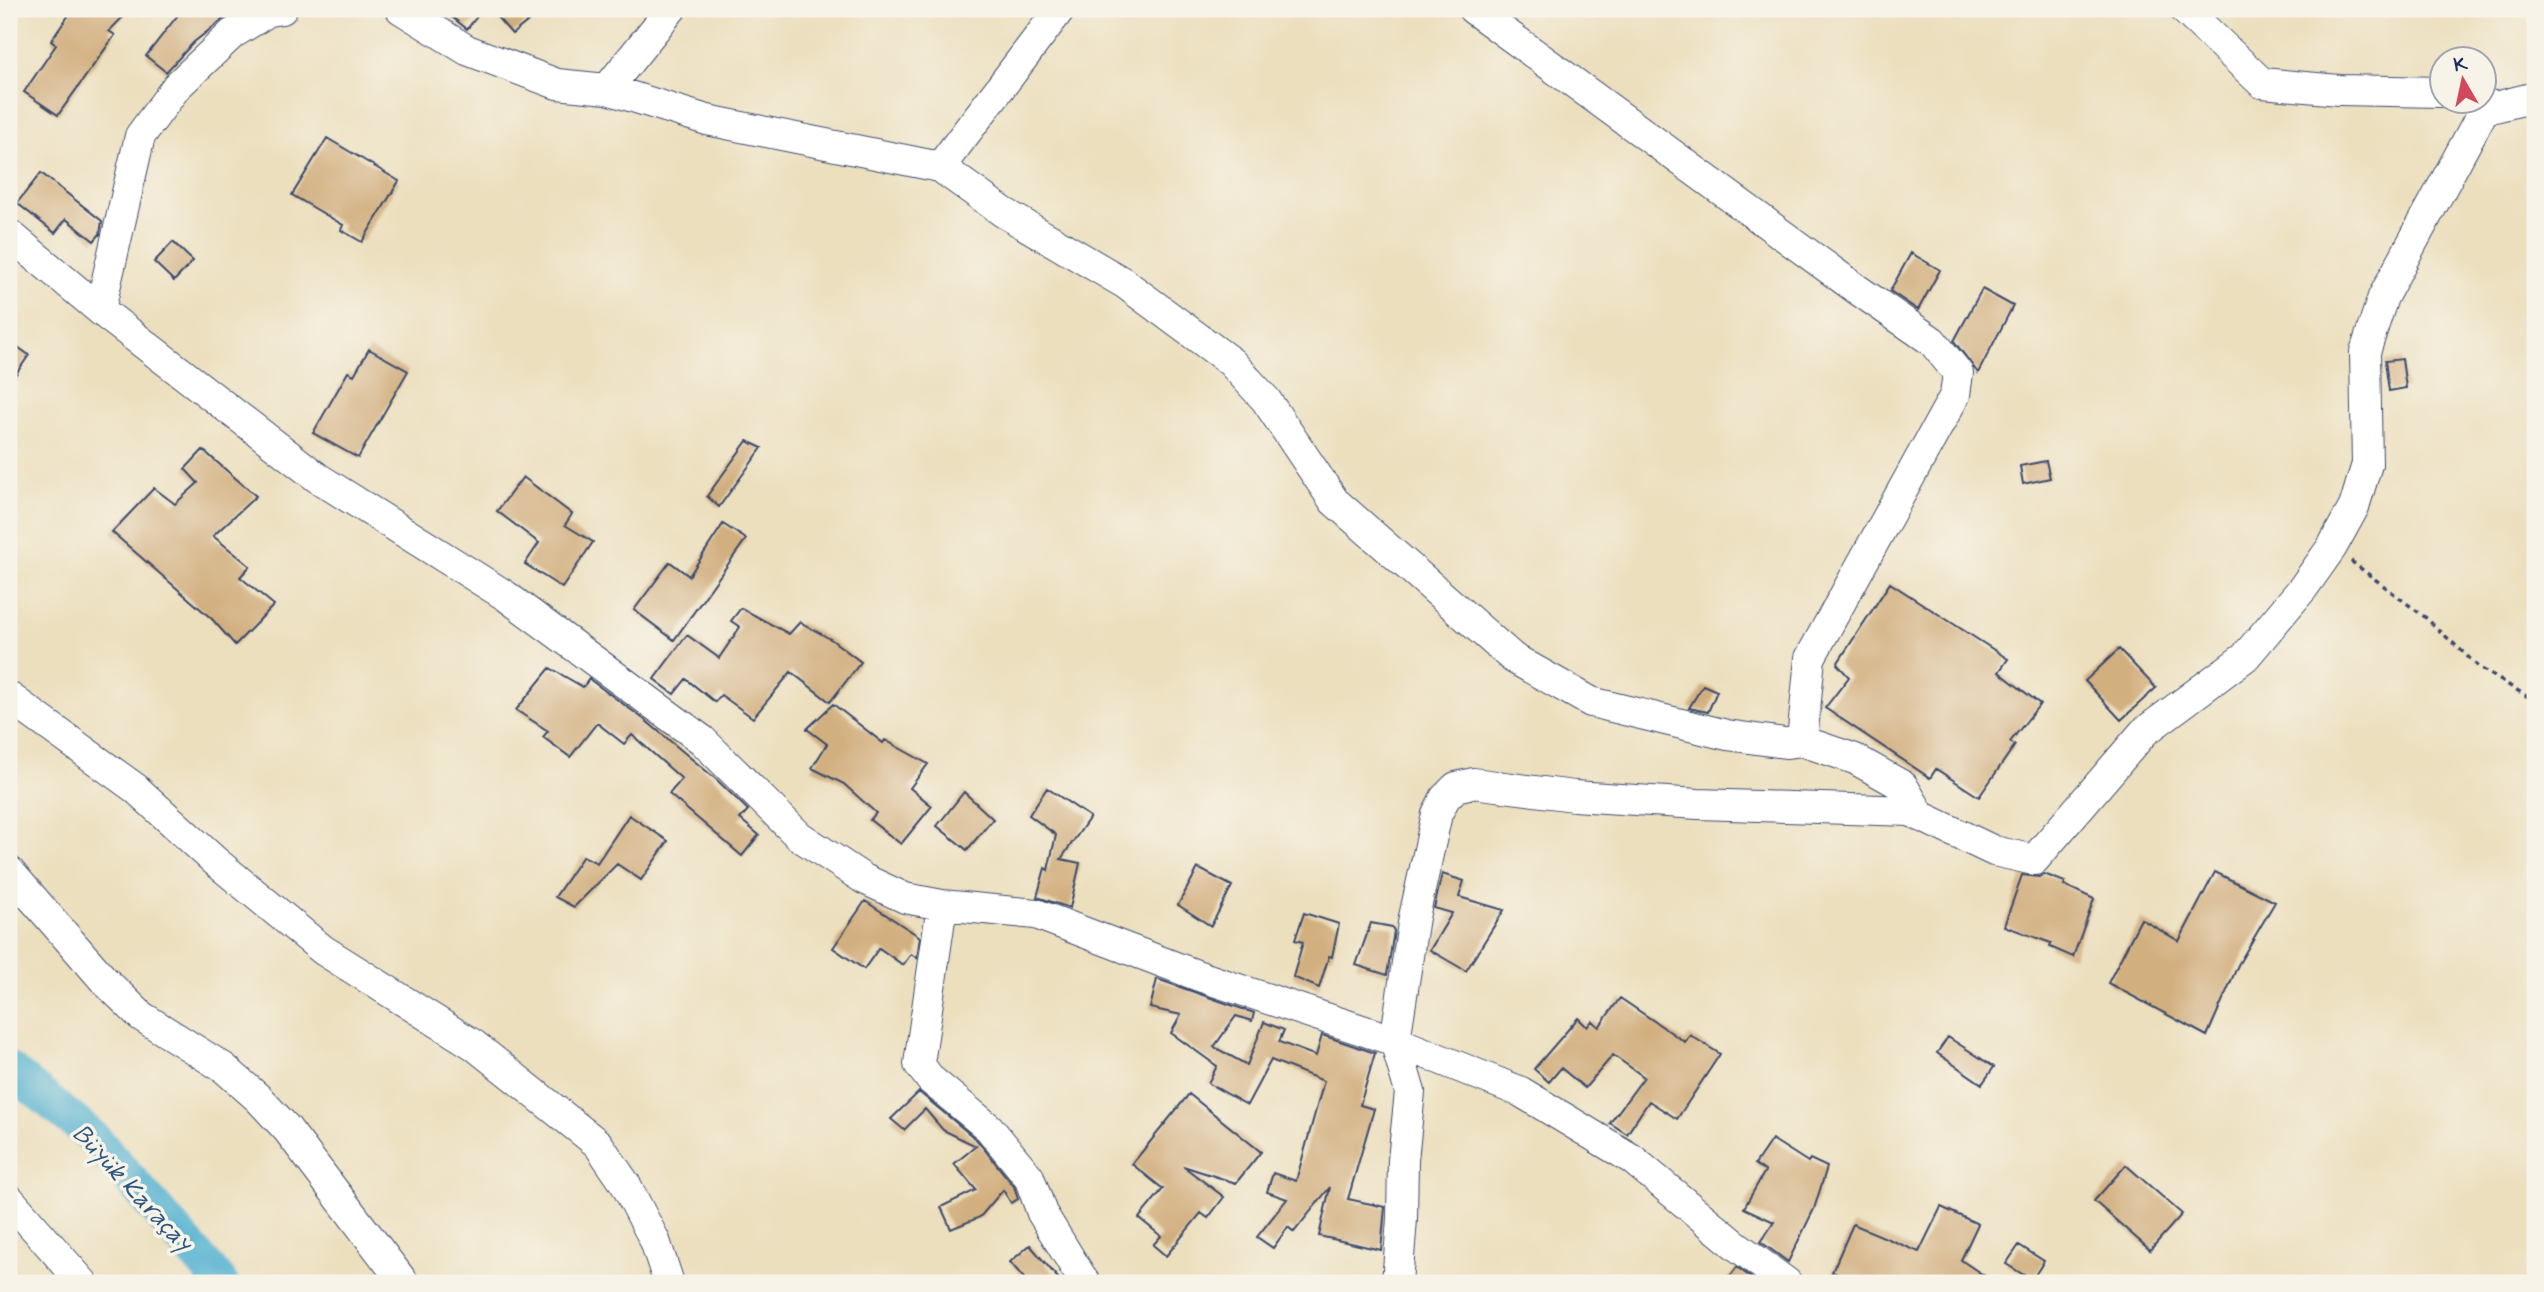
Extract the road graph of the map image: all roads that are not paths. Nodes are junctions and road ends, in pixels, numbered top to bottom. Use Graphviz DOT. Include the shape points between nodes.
graph roads {
  1 [pos="282,9"];
  2 [pos="401,9"];
  3 [pos="671,9"];
  4 [pos="1060,9"];
  5 [pos="1473,9"];
  6 [pos="2184,9"];
  7 [pos="607,89"];
  8 [pos="2428,92"];
  9 [pos="2535,97"];
  10 [pos="2498,106"];
  11 [pos="2477,116"];
  12 [pos="940,167"];
  13 [pos="9,234"];
  14 [pos="100,310"];
  15 [pos="9,696"];
  16 [pos="1802,741"];
  17 [pos="1920,815"];
  18 [pos="9,871"];
  19 [pos="942,905"];
  20 [pos="1395,1041"];
  21 [pos="9,1199"];
  22 [pos="83,1283"];
  23 [pos="404,1283"];
  24 [pos="669,1283"];
  25 [pos="1085,1283"];
  26 [pos="1397,1283"];
  27 [pos="1787,1283"];
  1 -- 14 [label="street" via="269,11 232,34 177,86 140,136"];
  2 -- 7 [label="street" via="467,50 558,85"];
  3 -- 7 [label="street"];
  4 -- 12 [label="street"];
  5 -- 16 [label="street" via="1932,341 1958,373 1955,395 1810,658"];
  6 -- 8 [label="street" via="2262,83"];
  7 -- 12 [label="street" via="707,120"];
  9 -- 10 [label="street"];
  11 -- 17 [label="street" via="2383,297 2365,352 2367,464 2354,507 2303,588 2245,657 2144,732 2034,860 1994,851"];
  12 -- 16 [label="street" via="1003,212 1124,283 1231,362 1266,400 1334,501 1513,658 1591,702 1727,735"];
  13 -- 14 [label="street"];
  14 -- 19 [label="street" via="318,478 506,597 702,740 799,836 905,898"];
  15 -- 24 [label="street" via="135,788 323,950 474,1045 598,1144 655,1241"];
  16 -- 17 [label="street" via="1855,759 1903,786"];
  17 -- 20 [label="street" via="1574,796 1473,783 1456,788 1445,797 1437,814 1413,917"];
  18 -- 23 [label="street" via="141,1016 224,1068 258,1098 287,1129"];
  19 -- 20 [label="street" via="1036,914 1199,976"];
  19 -- 25 [label="street" via="919,1064 931,1080 989,1128 1029,1177 1042,1213"];
  20 -- 26 [label="street" via="1409,1092"];
  20 -- 27 [label="street" via="1521,1091 1632,1159"];
  21 -- 22 [label="street"];
}
